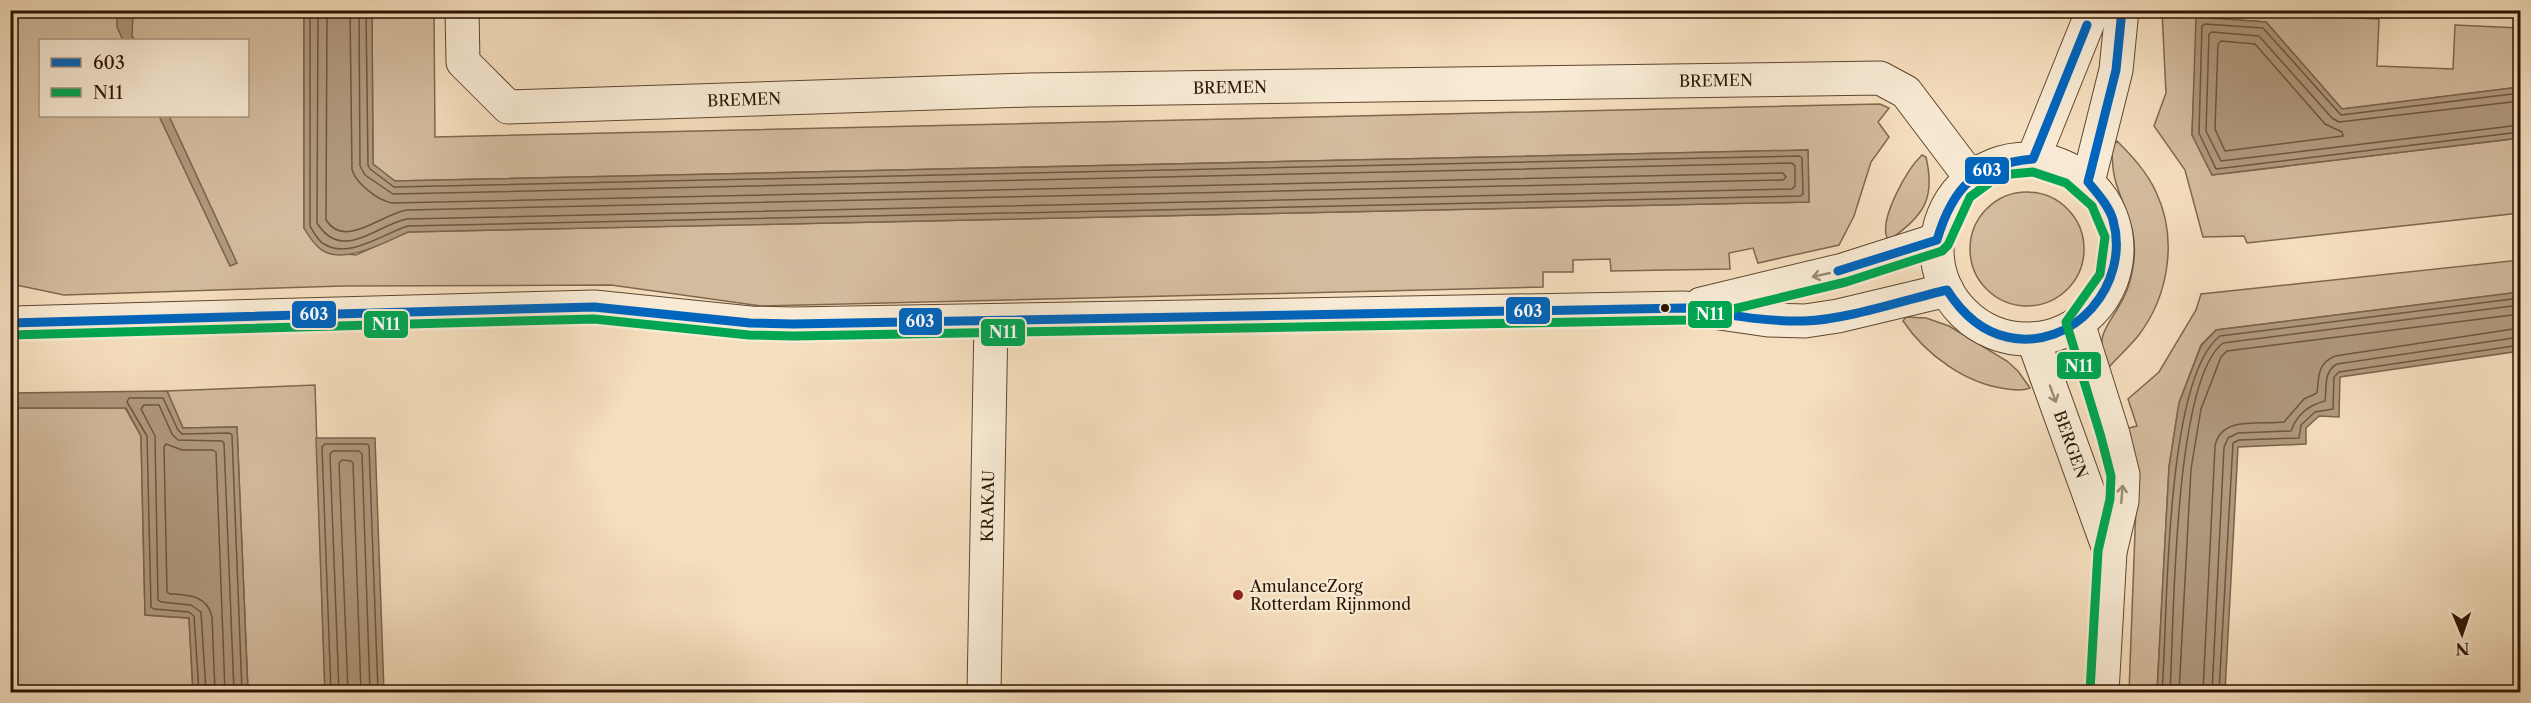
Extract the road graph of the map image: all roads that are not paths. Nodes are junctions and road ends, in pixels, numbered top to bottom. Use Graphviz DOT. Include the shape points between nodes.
graph roads {
  1 [pos="462,10"];
  2 [pos="2092,10"];
  3 [pos="2122,10"];
  4 [pos="2033,159"];
  5 [pos="1971,178"];
  6 [pos="2088,182"];
  7 [pos="1937,240"];
  8 [pos="1947,290"];
  9 [pos="1685,308"];
  10 [pos="991,321"];
  11 [pos="13,323"];
  12 [pos="2078,324"];
  13 [pos="2033,339"];
  14 [pos="2110,552"];
  15 [pos="984,693"];
  16 [pos="2102,693"];
  1 -- 5 [label="street, BREMEN" via="463,62 508,107 1029,90 1880,78 1906,92"];
  2 -- 4 [label="street"];
  3 -- 6 [label="street" via="2116,70"];
  4 -- 5 [label="street" via="1990,166"];
  4 -- 6 [label="street" via="2053,162"];
  5 -- 7 [label="street" via="1954,195"];
  6 -- 12 [label="street" via="2113,221 2116,267 2102,298"];
  7 -- 8 [label="street" via="1938,265"];
  7 -- 9 [label="street, one-way" via="1843,270"];
  8 -- 9 [label="street" via="1805,321"];
  8 -- 13 [label="street" via="1968,318 1982,328"];
  9 -- 10 [label="street"];
  10 -- 11 [label="street" via="750,323 594,307"];
  10 -- 15 [label="street, KRAKAU"];
  12 -- 13 [label="street" via="2049,337"];
  14 -- 12 [label="street, BERGEN, one-way" via="2122,501 2123,474"];
  13 -- 14 [label="street, BERGEN, one-way"];
  14 -- 16 [label="street, BERGEN"];
}
